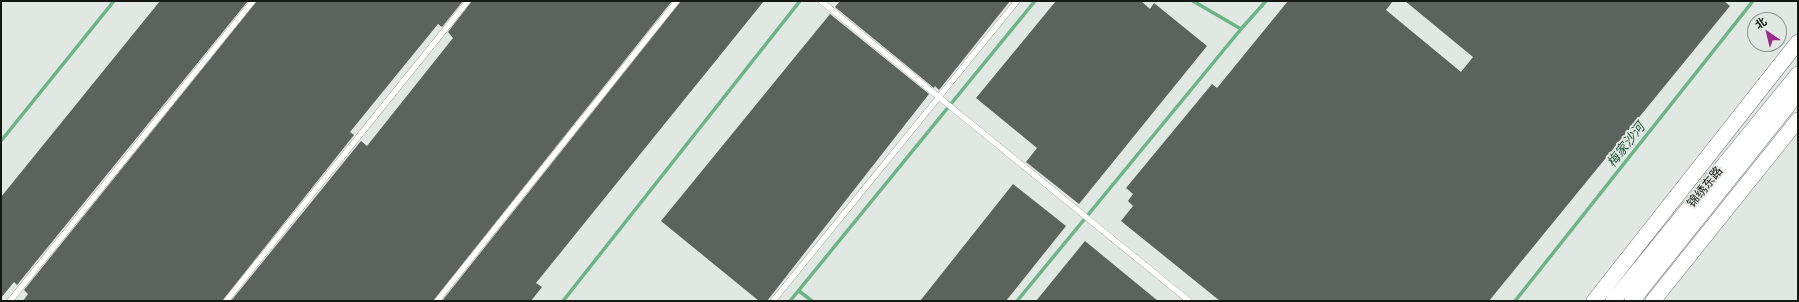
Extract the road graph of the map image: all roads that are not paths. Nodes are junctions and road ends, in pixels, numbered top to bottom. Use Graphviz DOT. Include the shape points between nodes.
graph roads {
  1 [pos="253,1"];
  2 [pos="468,1"];
  3 [pos="676,1"];
  4 [pos="821,1"];
  5 [pos="1017,1"];
  6 [pos="1798,42"];
  7 [pos="1798,74"];
  8 [pos="1798,93"];
  9 [pos="939,97"];
  10 [pos="1798,120"];
  11 [pos="10,301"];
  12 [pos="226,301"];
  13 [pos="436,301"];
  14 [pos="773,301"];
  15 [pos="1189,301"];
  16 [pos="1594,301"];
  17 [pos="1613,301"];
  18 [pos="1632,301"];
  19 [pos="1653,301"];
  1 -- 11 [label="lane"];
  2 -- 12 [label="lane"];
  3 -- 13 [label="lane"];
  4 -- 9 [label="lane"];
  5 -- 9 [label="lane"];
  6 -- 16 [label="main road"];
  7 -- 17 [label="main road, 锦绣东路"];
  8 -- 18 [label="main road, 锦绣东路"];
  9 -- 14 [label="lane"];
  9 -- 15 [label="lane"];
  10 -- 19 [label="main road"];
}
